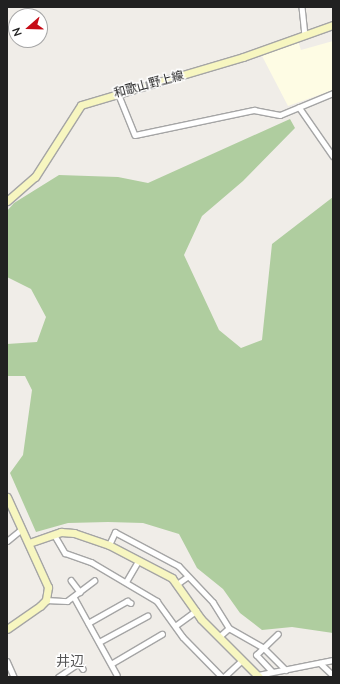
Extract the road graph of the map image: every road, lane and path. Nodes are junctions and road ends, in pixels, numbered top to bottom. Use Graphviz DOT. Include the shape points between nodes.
graph roads {
  1 [pos="302,7"];
  2 [pos="332,27"];
  3 [pos="305,35"];
  4 [pos="118,93"];
  5 [pos="333,93"];
  6 [pos="298,107"];
  7 [pos="333,156"];
  8 [pos="7,200"];
  9 [pos="7,497"];
  10 [pos="22,529"];
  11 [pos="54,534"];
  12 [pos="7,542"];
  13 [pos="30,543"];
  14 [pos="109,545"];
  15 [pos="138,560"];
  16 [pos="187,577"];
  17 [pos="71,580"];
  18 [pos="94,581"];
  19 [pos="126,582"];
  20 [pos="177,584"];
  21 [pos="80,592"];
  22 [pos="74,596"];
  23 [pos="46,600"];
  24 [pos="130,603"];
  25 [pos="196,611"];
  26 [pos="147,616"];
  27 [pos="88,623"];
  28 [pos="175,626"];
  29 [pos="229,628"];
  30 [pos="7,629"];
  31 [pos="162,634"];
  32 [pos="278,634"];
  33 [pos="219,637"];
  34 [pos="99,642"];
  35 [pos="264,648"];
  36 [pos="242,660"];
  37 [pos="333,660"];
  38 [pos="7,661"];
  39 [pos="320,663"];
  40 [pos="111,664"];
  41 [pos="83,669"];
  42 [pos="286,670"];
  43 [pos="272,672"];
  44 [pos="117,675"];
  45 [pos="333,675"];
  46 [pos="259,676"];
  47 [pos="14,677"];
  48 [pos="58,677"];
  49 [pos="222,677"];
  1 -- 3 [label="street"];
  2 -- 3 [label="main road, 和歌山野上線"];
  3 -- 4 [label="main road, 和歌山野上線" via="176,78"];
  4 -- 6 [label="street" via="135,135 254,110 280,115"];
  4 -- 8 [label="main road, 和歌山野上線" via="81,105 35,176"];
  5 -- 6 [label="street"];
  6 -- 7 [label="street"];
  9 -- 10 [label="main road"];
  10 -- 12 [label="street"];
  10 -- 13 [label="main road"];
  11 -- 13 [label="main road"];
  11 -- 14 [label="main road" via="74,533"];
  11 -- 19 [label="street" via="64,553 91,562"];
  13 -- 23 [label="main road" via="46,580"];
  14 -- 15 [label="main road"];
  14 -- 16 [label="street" via="116,532 180,566"];
  15 -- 19 [label="street"];
  15 -- 20 [label="main road"];
  16 -- 20 [label="street"];
  16 -- 29 [label="street" via="213,602"];
  17 -- 21 [label="street"];
  18 -- 21 [label="street"];
  19 -- 28 [label="street" via="157,601"];
  20 -- 25 [label="main road"];
  21 -- 22 [label="street"];
  22 -- 23 [label="street" via="64,602"];
  22 -- 27 [label="street"];
  23 -- 30 [label="main road"];
  24 -- 27 [label="street" via="127,601"];
  25 -- 28 [label="street"];
  25 -- 33 [label="main road"];
  26 -- 34 [label="street"];
  27 -- 34 [label="street"];
  28 -- 49 [label="street"];
  29 -- 33 [label="street"];
  29 -- 35 [label="street"];
  31 -- 40 [label="street"];
  32 -- 35 [label="street"];
  33 -- 36 [label="main road"];
  34 -- 40 [label="street"];
  35 -- 42 [label="street"];
  35 -- 43 [label="street" via="256,655"];
  36 -- 46 [label="main road"];
  36 -- 49 [label="street"];
  37 -- 39 [label="street"];
  38 -- 47 [label="street"];
  39 -- 42 [label="street"];
  39 -- 45 [label="street"];
  40 -- 44 [label="street"];
  41 -- 48 [label="street" via="79,663"];
  42 -- 43 [label="street"];
  43 -- 46 [label="street"];
}
